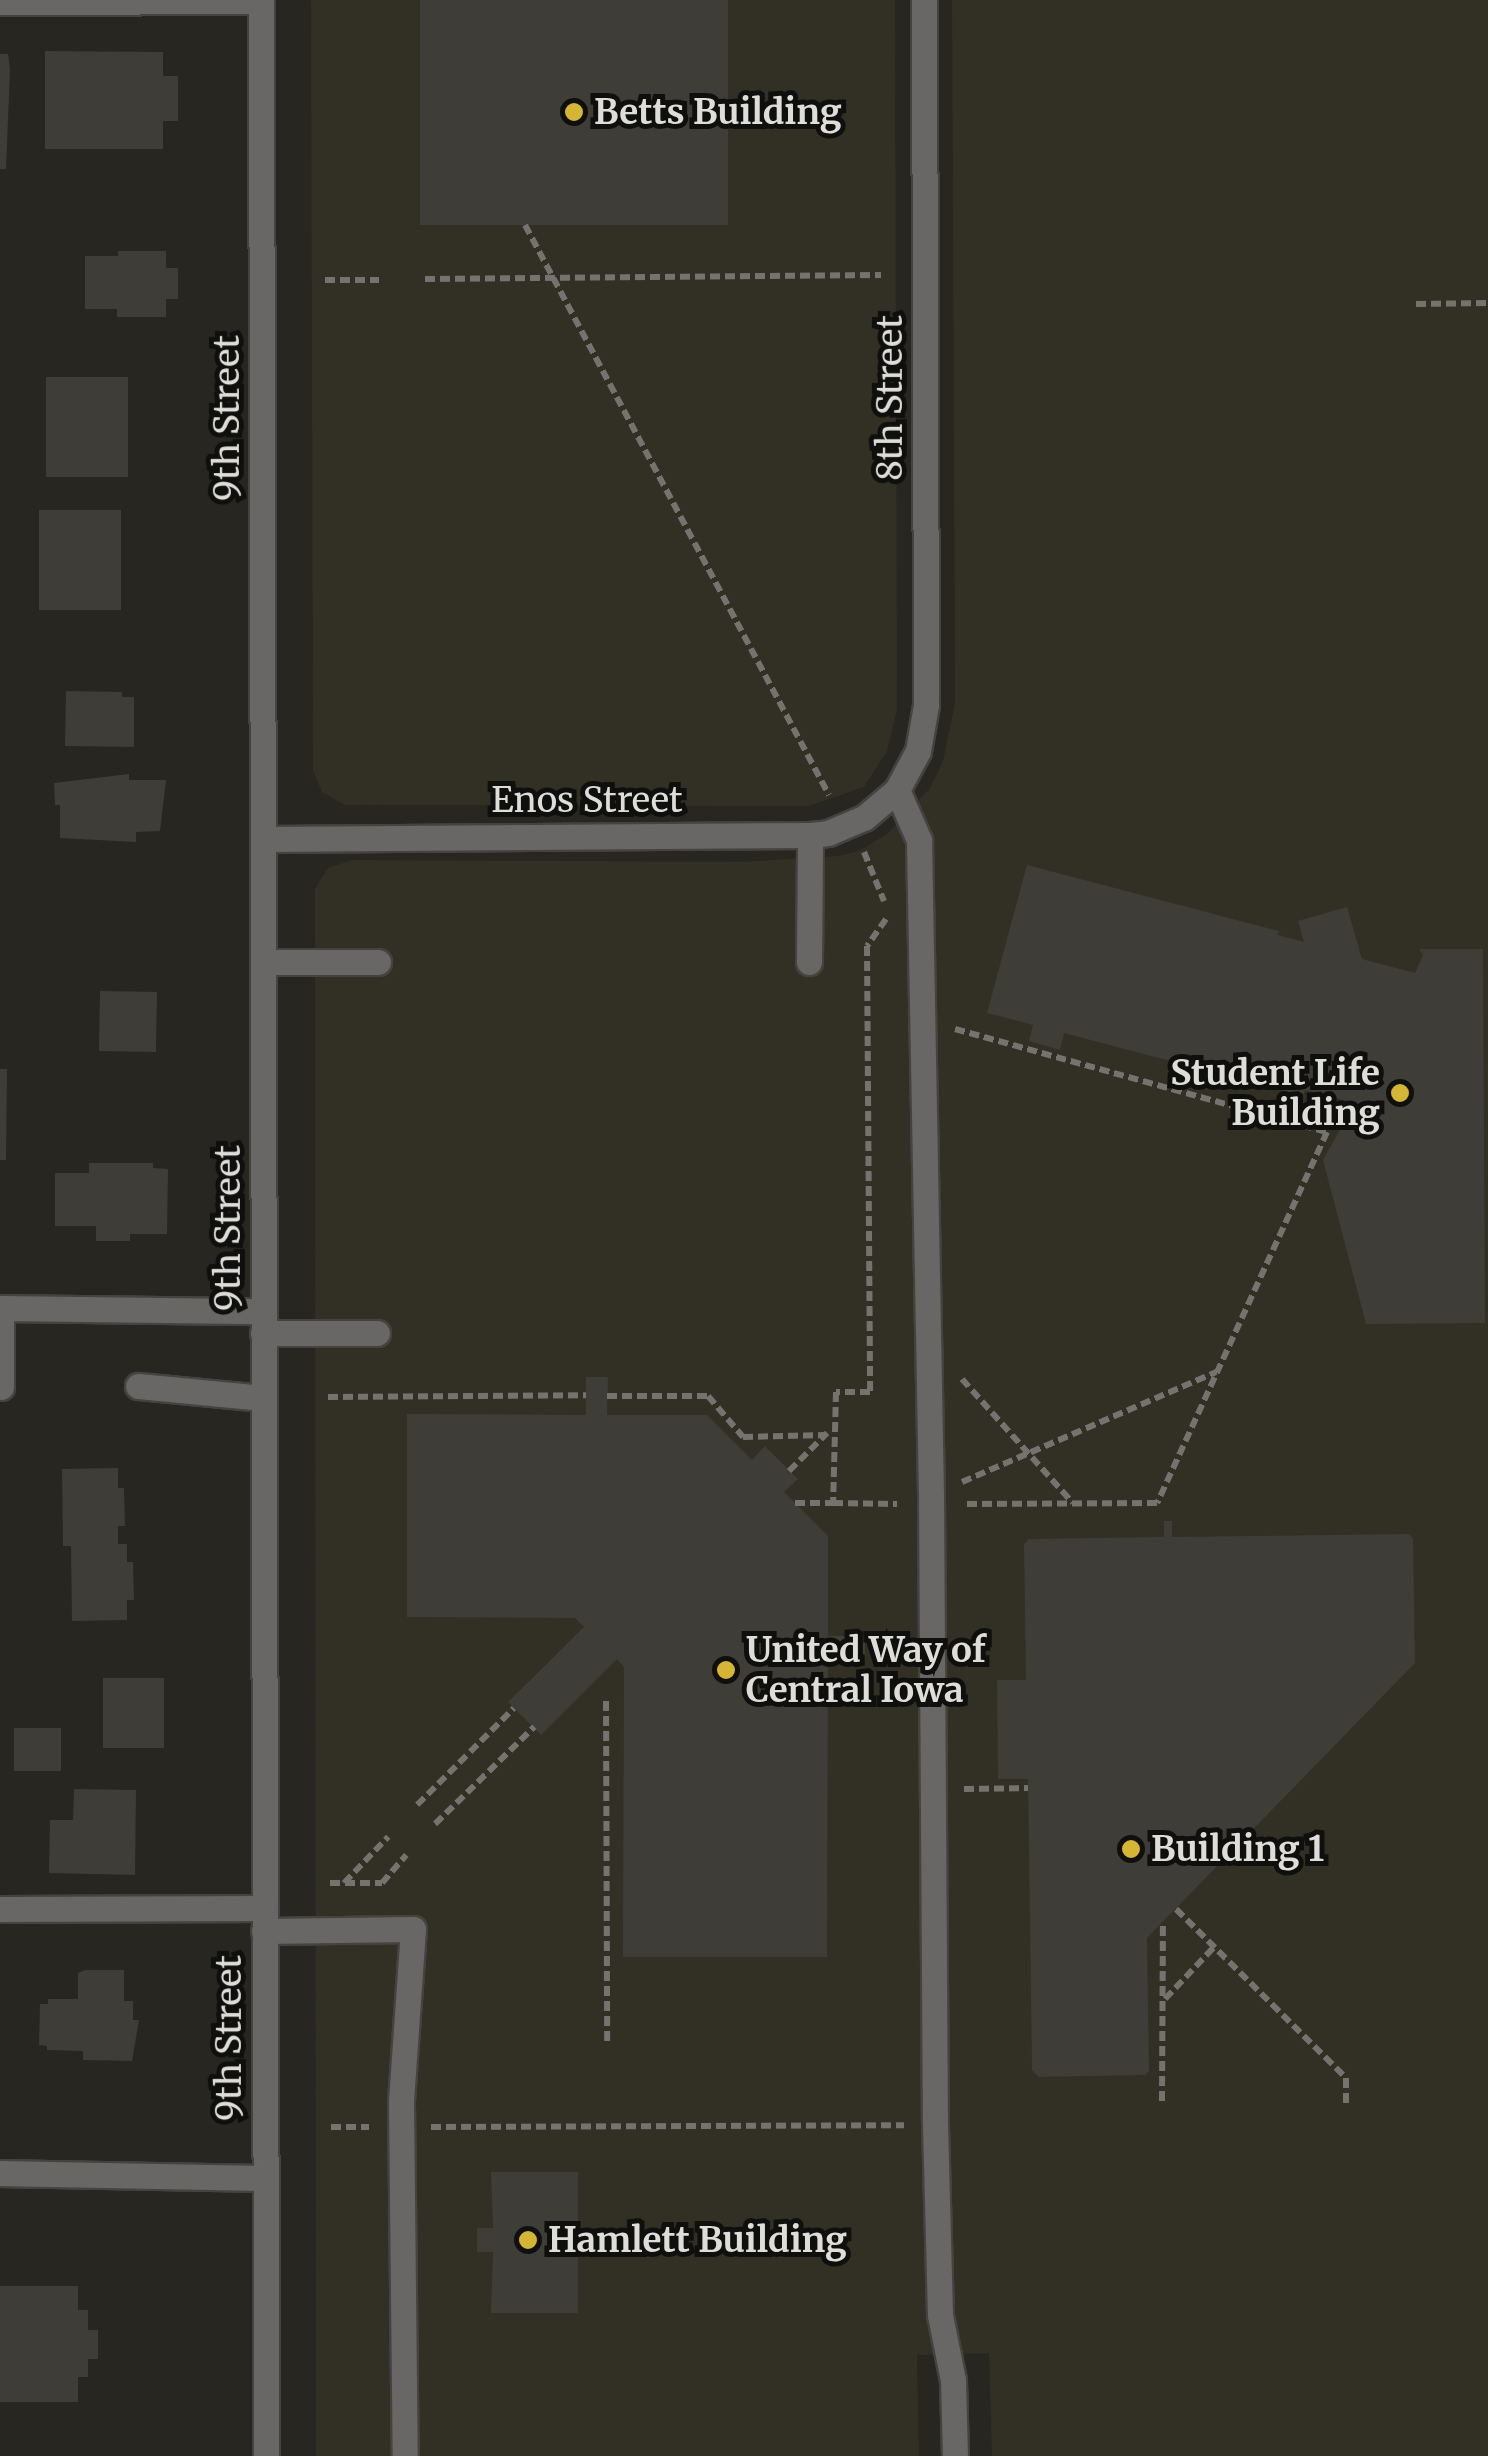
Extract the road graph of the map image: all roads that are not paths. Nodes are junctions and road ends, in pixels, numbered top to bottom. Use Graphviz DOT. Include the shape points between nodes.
graph roads {
  1 [pos="260,0"];
  2 [pos="924,0"];
  3 [pos="0,2"];
  4 [pos="897,790"];
  5 [pos="810,835"];
  6 [pos="264,839"];
  7 [pos="264,962"];
  8 [pos="378,962"];
  9 [pos="809,962"];
  10 [pos="0,1308"];
  11 [pos="263,1322"];
  12 [pos="377,1333"];
  13 [pos="138,1386"];
  14 [pos="1,1387"];
  15 [pos="263,1398"];
  16 [pos="0,1910"];
  17 [pos="264,1919"];
  18 [pos="0,2173"];
  19 [pos="264,2178"];
  20 [pos="266,2456"];
  21 [pos="405,2456"];
  22 [pos="955,2456"];
  1 -- 3 [label="street"];
  1 -- 6 [label="street, 9th Street"];
  2 -- 4 [label="street, 8th Street" via="926,705 918,751"];
  4 -- 5 [label="street, Enos Street" via="864,818"];
  4 -- 22 [label="street" via="919,840 935,2124 940,2315 953,2380"];
  5 -- 6 [label="street, Enos Street"];
  5 -- 9 [label="street"];
  6 -- 7 [label="street, 9th Street"];
  7 -- 8 [label="street"];
  7 -- 11 [label="street, 9th Street"];
  10 -- 11 [label="street"];
  10 -- 14 [label="street"];
  11 -- 12 [label="street"];
  11 -- 15 [label="street, 9th Street"];
  13 -- 15 [label="street"];
  15 -- 17 [label="street, 9th Street"];
  16 -- 17 [label="street"];
  17 -- 19 [label="street, 9th Street"];
  17 -- 21 [label="street" via="413,1929 401,2101"];
  18 -- 19 [label="street"];
  19 -- 20 [label="street, 9th Street"];
}
